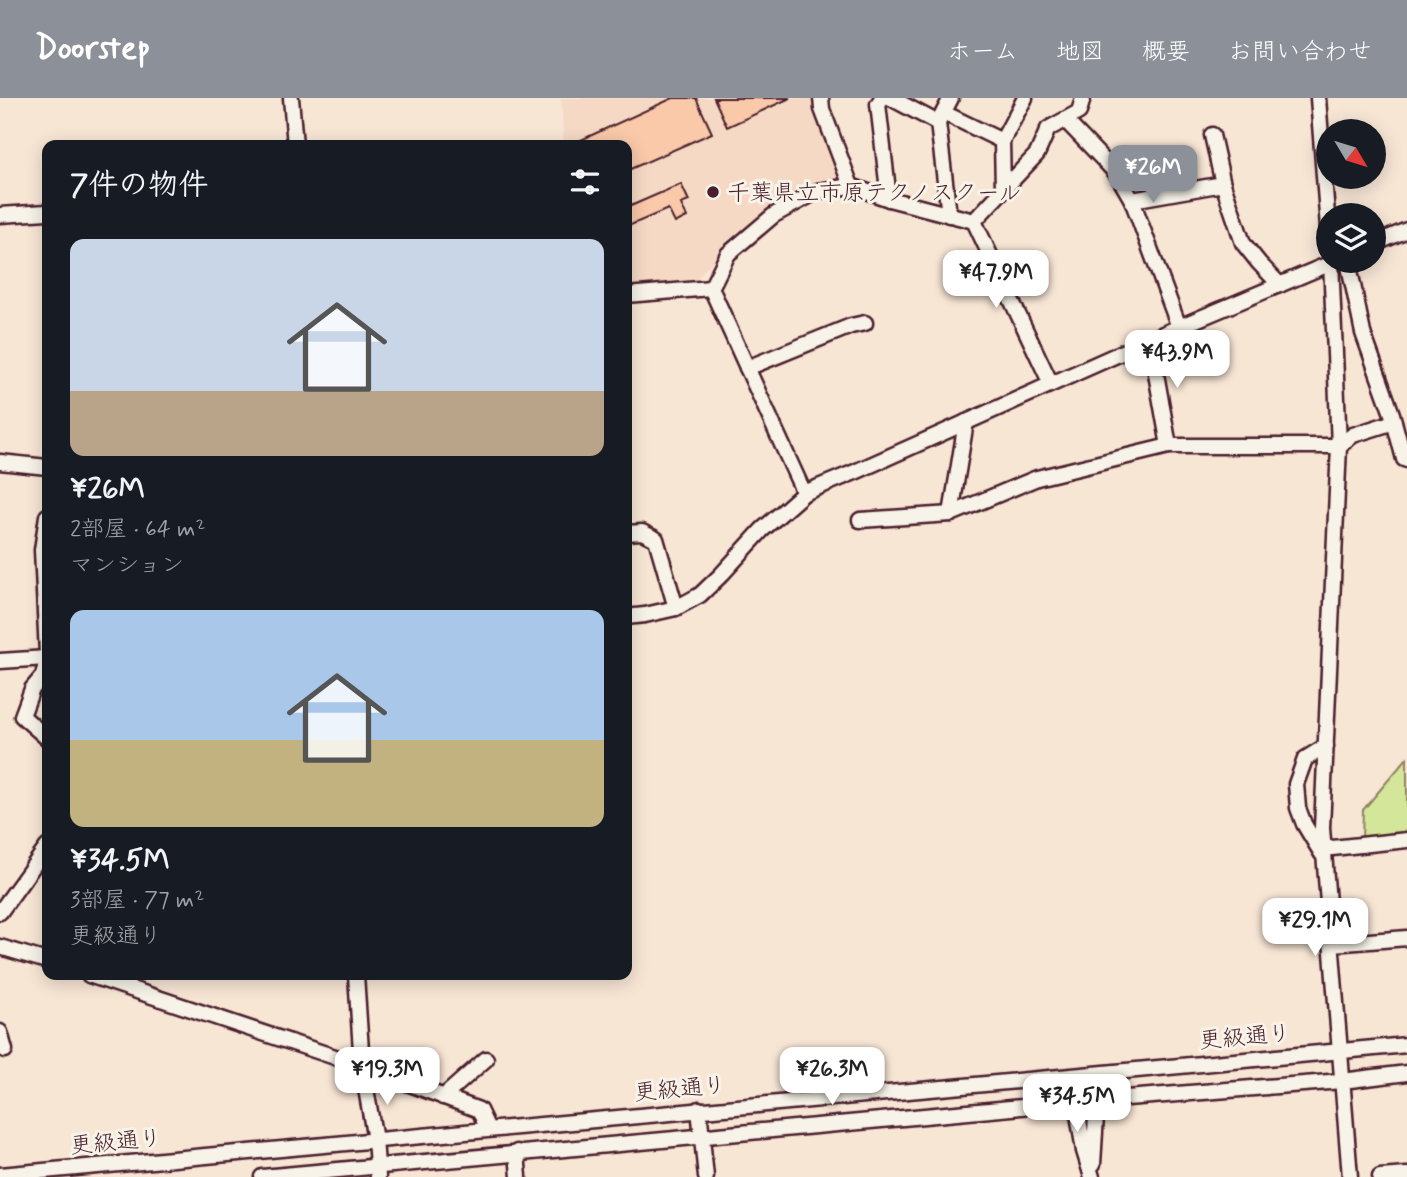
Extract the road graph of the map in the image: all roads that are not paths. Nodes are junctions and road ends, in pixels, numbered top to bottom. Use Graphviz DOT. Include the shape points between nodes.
graph roads {
  1 [pos="291,98"];
  2 [pos="821,98"];
  3 [pos="882,98"];
  4 [pos="891,98"];
  5 [pos="951,98"];
  6 [pos="1025,98"];
  7 [pos="1083,98"];
  8 [pos="1318,98"];
  9 [pos="941,118"];
  10 [pos="1065,120"];
  11 [pos="1212,135"];
  12 [pos="295,140"];
  13 [pos="1002,141"];
  14 [pos="1223,184"];
  15 [pos="851,186"];
  16 [pos="1003,190"];
  17 [pos="889,199"];
  18 [pos="1132,200"];
  19 [pos="1326,203"];
  20 [pos="42,212"];
  21 [pos="0,215"];
  22 [pos="949,215"];
  23 [pos="974,221"];
  24 [pos="1407,230"];
  25 [pos="1386,239"];
  26 [pos="1316,269"];
  27 [pos="1333,273"];
  28 [pos="1350,273"];
  29 [pos="1280,285"];
  30 [pos="711,288"];
  31 [pos="632,295"];
  32 [pos="865,323"];
  33 [pos="1179,327"];
  34 [pos="1150,340"];
  35 [pos="747,368"];
  36 [pos="1051,384"];
  37 [pos="966,422"];
  38 [pos="1394,422"];
  39 [pos="1168,446"];
  40 [pos="1339,446"];
  41 [pos="1407,460"];
  42 [pos="0,462"];
  43 [pos="42,466"];
  44 [pos="804,493"];
  45 [pos="951,514"];
  46 [pos="860,520"];
  47 [pos="632,533"];
  48 [pos="676,608"];
  49 [pos="632,616"];
  50 [pos="42,658"];
  51 [pos="0,662"];
  52 [pos="42,677"];
  53 [pos="42,734"];
  54 [pos="1326,746"];
  55 [pos="1323,807"];
  56 [pos="1298,808"];
  57 [pos="1304,824"];
  58 [pos="1407,839"];
  59 [pos="42,854"];
  60 [pos="1324,854"];
  61 [pos="0,912"];
  62 [pos="1407,938"];
  63 [pos="1332,944"];
  64 [pos="0,947"];
  65 [pos="42,960"];
  66 [pos="104,980"];
  67 [pos="356,980"];
  68 [pos="0,1032"];
  69 [pos="1407,1045"];
  70 [pos="5,1049"];
  71 [pos="1340,1051"];
  72 [pos="486,1059"];
  73 [pos="362,1066"];
  74 [pos="1407,1073"];
  75 [pos="1342,1081"];
  76 [pos="443,1097"];
  77 [pos="1097,1100"];
  78 [pos="1076,1102"];
  79 [pos="699,1109"];
  80 [pos="488,1129"];
  81 [pos="702,1136"];
  82 [pos="374,1140"];
  83 [pos="517,1152"];
  84 [pos="377,1172"];
  85 [pos="0,1175"];
  86 [pos="1092,1175"];
  87 [pos="1407,1175"];
  88 [pos="262,1177"];
  89 [pos="519,1177"];
  90 [pos="706,1177"];
  91 [pos="1350,1177"];
  92 [pos="1380,1177"];
  1 -- 12 [label="street"];
  2 -- 15 [label="street"];
  3 -- 17 [label="street" via="878,104"];
  4 -- 9 [label="street"];
  5 -- 9 [label="street"];
  6 -- 13 [label="street"];
  7 -- 10 [label="street" via="1079,112"];
  8 -- 19 [label="street"];
  9 -- 13 [label="street"];
  9 -- 22 [label="street"];
  10 -- 16 [label="street" via="1048,129 1037,154"];
  10 -- 18 [label="street" via="1116,174"];
  11 -- 14 [label="street"];
  13 -- 16 [label="street"];
  14 -- 18 [label="street"];
  14 -- 29 [label="street" via="1243,243"];
  15 -- 17 [label="street"];
  15 -- 30 [label="street" via="818,191 774,215 728,254"];
  16 -- 23 [label="street"];
  17 -- 22 [label="street"];
  18 -- 33 [label="street"];
  20 -- 21 [label="street"];
  22 -- 23 [label="street"];
  23 -- 36 [label="street"];
  24 -- 25 [label="street"];
  26 -- 29 [label="street"];
  27 -- 40 [label="street"];
  28 -- 38 [label="street" via="1363,334"];
  29 -- 33 [label="street"];
  30 -- 31 [label="street"];
  30 -- 35 [label="street"];
  32 -- 35 [label="street"];
  33 -- 34 [label="street"];
  34 -- 36 [label="street"];
  34 -- 39 [label="street"];
  35 -- 44 [label="street"];
  36 -- 37 [label="street"];
  37 -- 44 [label="street"];
  37 -- 45 [label="street"];
  38 -- 40 [label="street" via="1353,435"];
  38 -- 41 [label="street"];
  39 -- 40 [label="street"];
  39 -- 45 [label="street" via="1037,478"];
  40 -- 54 [label="street"];
  42 -- 43 [label="street"];
  44 -- 48 [label="street" via="699,596"];
  45 -- 46 [label="street"];
  47 -- 48 [label="street" via="656,539"];
  48 -- 49 [label="street"];
  50 -- 51 [label="street"];
  52 -- 53 [label="street" via="22,716"];
  54 -- 55 [label="street"];
  54 -- 56 [label="street" via="1305,759 1296,784"];
  55 -- 56 [label="street"];
  55 -- 57 [label="street"];
  55 -- 60 [label="street"];
  56 -- 57 [label="street"];
  57 -- 60 [label="street"];
  58 -- 60 [label="street"];
  59 -- 61 [label="street"];
  60 -- 63 [label="street"];
  62 -- 63 [label="street"];
  63 -- 71 [label="street"];
  64 -- 65 [label="street"];
  66 -- 73 [label="street"];
  67 -- 73 [label="street"];
  68 -- 70 [label="street"];
  69 -- 71 [label="street, 更級通り"];
  71 -- 75 [label="street"];
  71 -- 79 [label="street, 更級通り"];
  72 -- 76 [label="street"];
  73 -- 76 [label="street"];
  73 -- 82 [label="street"];
  74 -- 75 [label="street"];
  75 -- 77 [label="street"];
  75 -- 91 [label="street"];
  76 -- 80 [label="street" via="479,1110"];
  77 -- 78 [label="street"];
  77 -- 86 [label="street"];
  78 -- 81 [label="street"];
  78 -- 86 [label="street"];
  79 -- 80 [label="street, 更級通り"];
  79 -- 81 [label="street"];
  80 -- 82 [label="street, 更級通り"];
  81 -- 83 [label="street"];
  81 -- 90 [label="street"];
  82 -- 84 [label="street"];
  82 -- 85 [label="street, 更級通り"];
  83 -- 84 [label="street"];
  83 -- 89 [label="street"];
  84 -- 88 [label="street"];
  87 -- 92 [label="street"];
}
